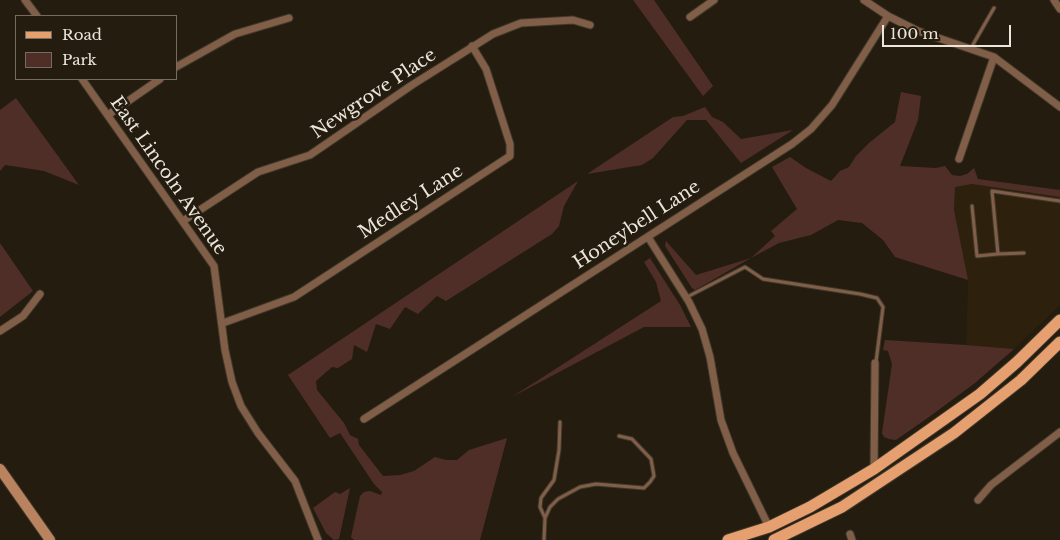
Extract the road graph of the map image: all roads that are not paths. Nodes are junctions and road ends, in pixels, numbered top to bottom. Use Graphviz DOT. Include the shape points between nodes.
graph roads {
  1 [pos="25,0"];
  2 [pos="714,0"];
  3 [pos="864,0"];
  4 [pos="1054,0"];
  5 [pos="994,8"];
  6 [pos="1060,9"];
  7 [pos="37,15"];
  8 [pos="888,16"];
  9 [pos="690,17"];
  10 [pos="289,18"];
  11 [pos="590,25"];
  12 [pos="472,46"];
  13 [pos="971,48"];
  14 [pos="994,57"];
  15 [pos="178,66"];
  16 [pos="83,80"];
  17 [pos="159,80"];
  18 [pos="1060,107"];
  19 [pos="108,115"];
  20 [pos="959,159"];
  21 [pos="1060,201"];
  22 [pos="972,206"];
  23 [pos="183,221"];
  24 [pos="648,237"];
  25 [pos="1024,253"];
  26 [pos="998,254"];
  27 [pos="40,294"];
  28 [pos="687,298"];
  29 [pos="1060,320"];
  30 [pos="223,323"];
  31 [pos="0,331"];
  32 [pos="1060,342"];
  33 [pos="875,363"];
  34 [pos="364,419"];
  35 [pos="560,422"];
  36 [pos="1060,432"];
  37 [pos="619,436"];
  38 [pos="0,469"];
  39 [pos="874,469"];
  40 [pos="978,500"];
  41 [pos="545,518"];
  42 [pos="769,526"];
  43 [pos="50,540"];
  44 [pos="318,540"];
  45 [pos="544,540"];
  46 [pos="728,540"];
  47 [pos="775,540"];
  1 -- 7 [label="street"];
  2 -- 9 [label="street"];
  3 -- 8 [label="street"];
  4 -- 6 [label="street"];
  5 -- 13 [label="lane"];
  8 -- 13 [label="street" via="918,31"];
  8 -- 24 [label="street, Honeybell Lane" via="832,105 810,128 792,144"];
  10 -- 15 [label="street" via="235,34"];
  11 -- 12 [label="street, Newgrove Place" via="573,20 521,24"];
  12 -- 23 [label="street, Newgrove Place" via="310,155 258,172"];
  12 -- 30 [label="street, Medley Lane" via="486,69 510,144 510,156 294,297"];
  13 -- 14 [label="street"];
  14 -- 18 [label="street"];
  14 -- 20 [label="street"];
  16 -- 19 [label="street, East Lincoln Avenue"];
  17 -- 19 [label="street"];
  19 -- 23 [label="street, East Lincoln Avenue"];
  21 -- 26 [label="lane" via="992,191"];
  22 -- 26 [label="lane" via="977,256"];
  23 -- 30 [label="street, East Lincoln Avenue" via="214,266"];
  24 -- 28 [label="street"];
  24 -- 34 [label="street, Honeybell Lane"];
  25 -- 26 [label="lane"];
  27 -- 31 [label="street" via="23,316"];
  28 -- 33 [label="lane" via="745,267 763,279 877,298 883,307"];
  28 -- 42 [label="street" via="702,329 710,357 721,420"];
  29 -- 39 [label="main road" via="980,394"];
  30 -- 44 [label="street, East Lincoln Avenue" via="232,382 241,406 295,481"];
  32 -- 47 [label="main road" via="1021,380 954,433 842,507"];
  33 -- 39 [label="street"];
  35 -- 41 [label="lane" via="554,480 541,498 540,507"];
  36 -- 40 [label="street" via="992,485"];
  37 -- 41 [label="lane" via="632,439 651,459 654,476 650,482 644,488 596,484 580,487 558,499"];
  38 -- 43 [label="street"];
  39 -- 42 [label="main road" via="810,507"];
  41 -- 45 [label="lane"];
  42 -- 46 [label="main road"];
  42 -- 47 [label="street"];
}
